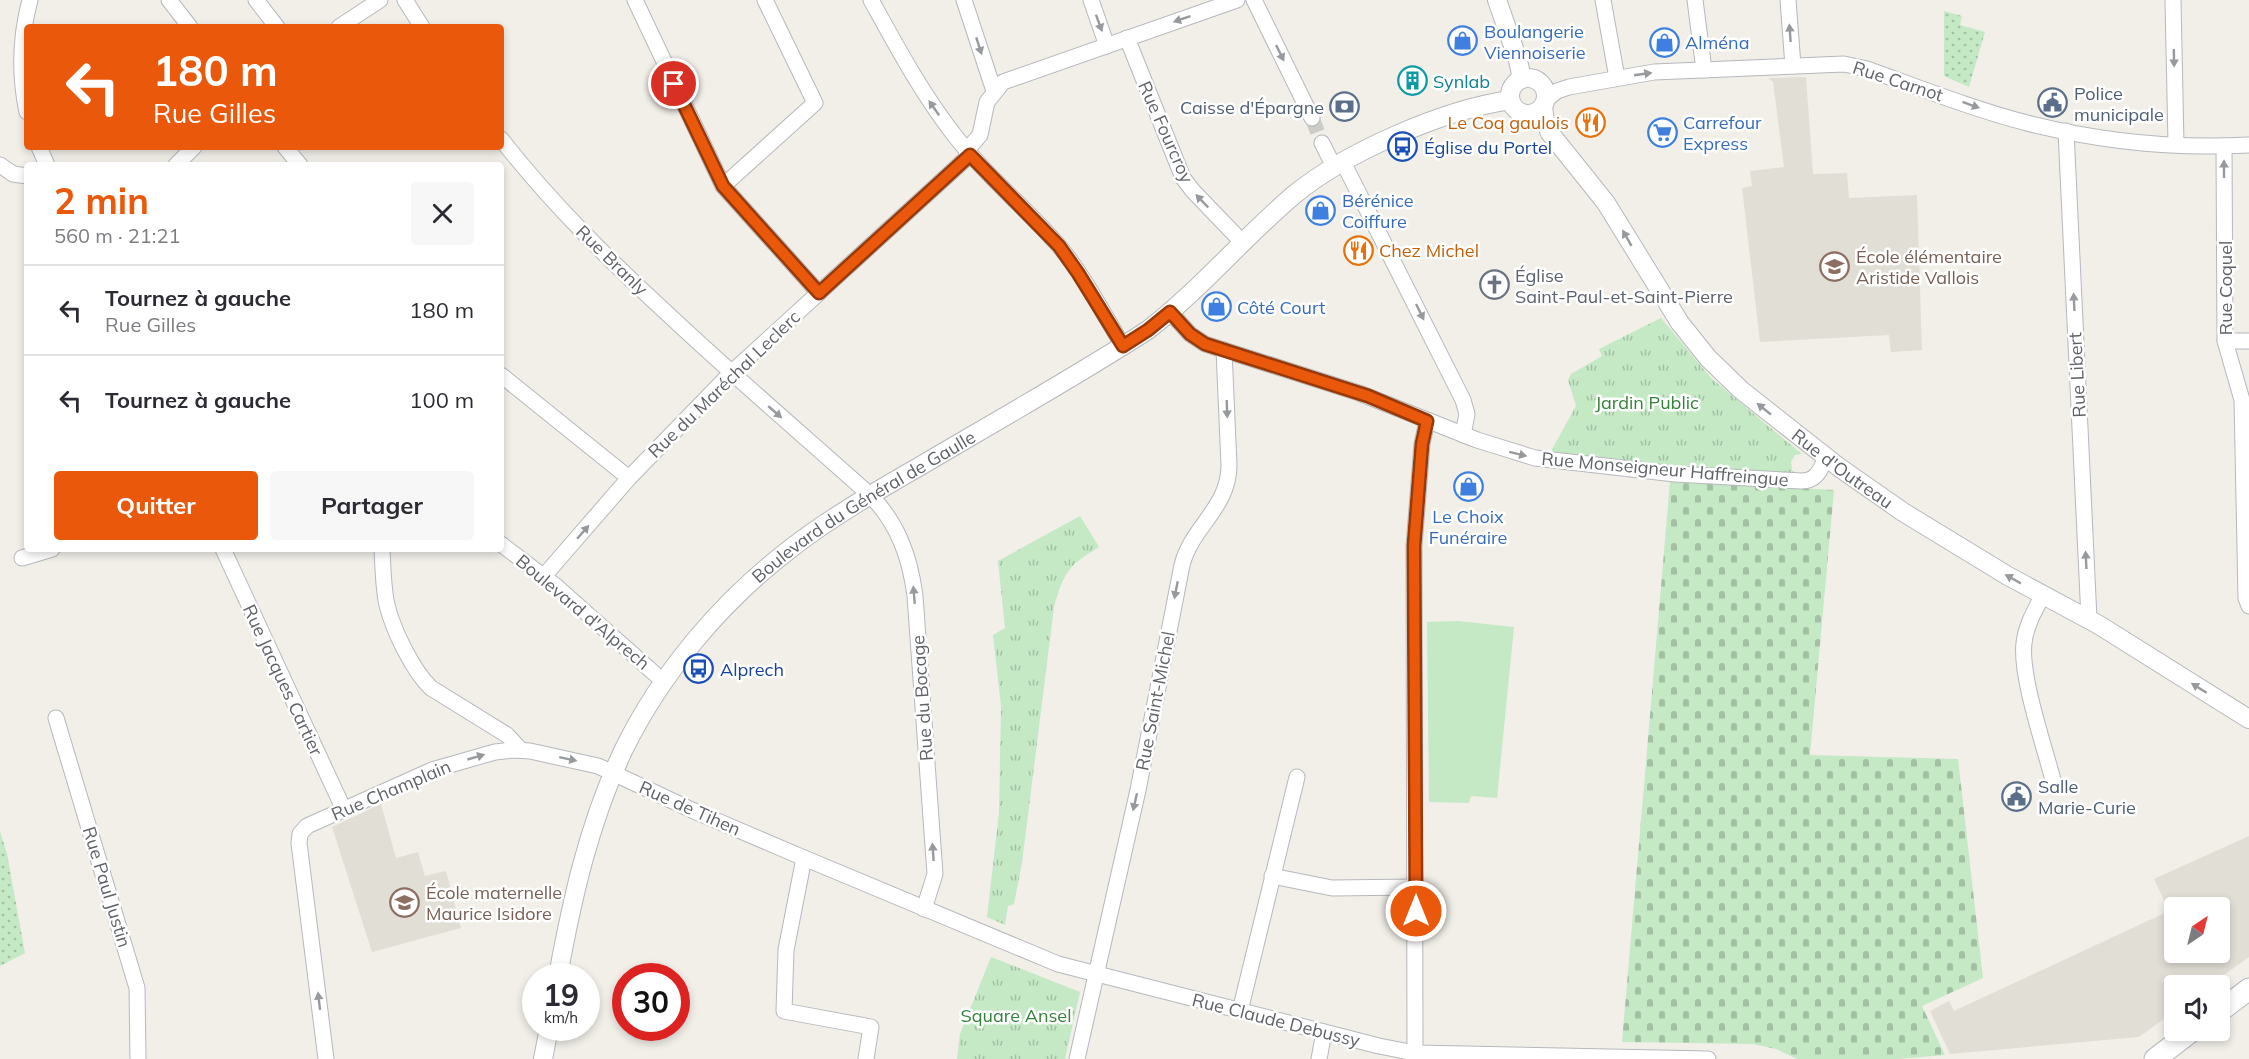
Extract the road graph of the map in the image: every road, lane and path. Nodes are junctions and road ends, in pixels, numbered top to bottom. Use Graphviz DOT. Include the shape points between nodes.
graph roads {
  1 [pos="30,0"];
  2 [pos="169,0"];
  3 [pos="256,0"];
  4 [pos="380,0"];
  5 [pos="405,0"];
  6 [pos="635,0"];
  7 [pos="765,0"];
  8 [pos="871,0"];
  9 [pos="964,0"];
  10 [pos="1091,0"];
  11 [pos="1238,0"];
  12 [pos="1254,0"];
  13 [pos="1497,0"];
  14 [pos="1603,0"];
  15 [pos="1695,0"];
  16 [pos="1788,0"];
  17 [pos="2173,0"];
  18 [pos="25,24"];
  19 [pos="188,24"];
  20 [pos="275,24"];
  21 [pos="344,24"];
  22 [pos="420,24"];
  23 [pos="24,32"];
  24 [pos="1127,39"];
  25 [pos="1107,46"];
  26 [pos="1793,66"];
  27 [pos="1704,70"];
  28 [pos="1617,78"];
  29 [pos="1522,79"];
  30 [pos="24,88"];
  31 [pos="994,91"];
  32 [pos="1510,100"];
  33 [pos="1545,103"];
  34 [pos="1312,118"];
  35 [pos="2066,131"];
  36 [pos="504,143"];
  37 [pos="1323,143"];
  38 [pos="2176,144"];
  39 [pos="2249,145"];
  40 [pos="2224,146"];
  41 [pos="191,150"];
  42 [pos="288,150"];
  43 [pos="968,153"];
  44 [pos="179,162"];
  45 [pos="298,162"];
  46 [pos="0,165"];
  47 [pos="1339,165"];
  48 [pos="24,176"];
  49 [pos="723,186"];
  50 [pos="1243,243"];
  51 [pos="819,293"];
  52 [pos="1170,312"];
  53 [pos="2249,340"];
  54 [pos="2225,341"];
  55 [pos="1123,346"];
  56 [pos="1224,350"];
  57 [pos="731,373"];
  58 [pos="504,377"];
  59 [pos="1427,421"];
  60 [pos="1463,435"];
  61 [pos="1826,458"];
  62 [pos="630,478"];
  63 [pos="871,496"];
  64 [pos="504,545"];
  65 [pos="42,552"];
  66 [pos="224,552"];
  67 [pos="382,552"];
  68 [pos="22,558"];
  69 [pos="544,576"];
  70 [pos="2043,595"];
  71 [pos="2249,606"];
  72 [pos="2089,619"];
  73 [pos="664,682"];
  74 [pos="56,718"];
  75 [pos="2249,719"];
  76 [pos="521,750"];
  77 [pos="613,773"];
  78 [pos="1297,777"];
  79 [pos="2053,780"];
  80 [pos="344,810"];
  81 [pos="804,858"];
  82 [pos="1272,876"];
  83 [pos="1416,887"];
  84 [pos="924,909"];
  85 [pos="560,963"];
  86 [pos="1096,975"];
  87 [pos="2249,989"];
  88 [pos="2230,1003"];
  89 [pos="1240,1011"];
  90 [pos="1324,1032"];
  91 [pos="546,1041"];
  92 [pos="2179,1041"];
  93 [pos="1415,1053"];
  94 [pos="1615,1058"];
  95 [pos="138,1059"];
  96 [pos="326,1059"];
  97 [pos="543,1059"];
  98 [pos="866,1059"];
  99 [pos="1077,1059"];
  100 [pos="1319,1059"];
  101 [pos="1708,1059"];
  102 [pos="2155,1059"];
  1 -- 18 [label="street"];
  2 -- 19 [label="street"];
  3 -- 20 [label="street"];
  4 -- 21 [label="street"];
  5 -- 22 [label="street"];
  6 -- 49 [label="street"];
  7 -- 49 [label="street" via="814,103"];
  43 -- 8 [label="street, one-way" via="924,94"];
  9 -- 31 [label="street, one-way"];
  10 -- 25 [label="street, one-way"];
  11 -- 24 [label="street, one-way"];
  12 -- 34 [label="street, one-way"];
  13 -- 29 [label="street"];
  14 -- 28 [label="street"];
  15 -- 27 [label="street"];
  26 -- 16 [label="street, one-way"];
  17 -- 38 [label="street, one-way"];
  23 -- 30 [label="street"];
  24 -- 25 [label="street"];
  50 -- 24 [label="street, Rue Fourcroy, one-way" via="1183,178"];
  25 -- 31 [label="street" via="1014,77"];
  26 -- 27 [label="street, Rue Carnot"];
  26 -- 35 [label="street, Rue Carnot, one-way" via="1858,67 2017,120"];
  28 -- 27 [label="street, Rue Carnot, one-way"];
  28 -- 33 [label="street, Rue Carnot" via="1557,91"];
  29 -- 32 [label="street" via="1512,88"];
  29 -- 33 [label="street" via="1538,81 1545,89"];
  31 -- 43 [label="street, Rue du Maréchal Leclerc" via="987,102 980,135"];
  32 -- 33 [label="street" via="1516,110 1525,114 1536,113"];
  32 -- 47 [label="street, Boulevard du Général de Gaulle" via="1451,114"];
  61 -- 33 [label="street, Rue d'Outreau, one-way" via="1741,390 1694,343 1606,203 1554,138 1545,121"];
  35 -- 38 [label="street, Rue Carnot"];
  72 -- 35 [label="street, Rue Libert, one-way"];
  36 -- 57 [label="street, Rue Branly" via="584,234"];
  37 -- 47 [label="street"];
  38 -- 40 [label="street, Rue Carnot"];
  39 -- 40 [label="street, Rue Carnot"];
  54 -- 40 [label="street, Rue Coquel, one-way"];
  41 -- 44 [label="street"];
  42 -- 45 [label="street"];
  43 -- 51 [label="street, Rue du Maréchal Leclerc"];
  43 -- 55 [label="street" via="1059,246"];
  46 -- 48 [label="street"];
  47 -- 50 [label="street, Boulevard du Général de Gaulle" via="1294,195"];
  47 -- 60 [label="street, one-way" via="1394,260 1463,400 1467,414"];
  49 -- 51 [label="street"];
  50 -- 52 [label="street, Boulevard du Général de Gaulle"];
  51 -- 57 [label="street, Rue du Maréchal Leclerc"];
  52 -- 55 [label="street, Boulevard du Général de Gaulle"];
  52 -- 56 [label="street, Rue Monseigneur Haffreingue" via="1194,338"];
  53 -- 54 [label="street"];
  54 -- 71 [label="street, Rue Coquel" via="2242,400"];
  55 -- 63 [label="street, Boulevard du Général de Gaulle"];
  56 -- 59 [label="street, Rue Monseigneur Haffreingue" via="1368,396"];
  56 -- 86 [label="street, Rue Saint-Michel, one-way" via="1228,483 1184,557"];
  57 -- 62 [label="street, Rue du Maréchal Leclerc"];
  57 -- 63 [label="street, Rue Branly, one-way"];
  58 -- 62 [label="street"];
  59 -- 60 [label="street, Rue Monseigneur Haffreingue"];
  59 -- 83 [label="street" via="1414,546"];
  60 -- 61 [label="street, Rue Monseigneur Haffreingue, one-way" via="1502,450 1546,460 1693,475 1808,481 1816,476"];
  70 -- 61 [label="street, Rue d'Outreau, one-way" via="1914,519"];
  69 -- 62 [label="street, Rue du Maréchal Leclerc, one-way"];
  63 -- 73 [label="street, Boulevard du Général de Gaulle" via="814,531 765,569 697,639"];
  84 -- 63 [label="street, Rue du Bocage, one-way" via="935,874 913,584 895,526"];
  64 -- 69 [label="street, Boulevard d'Alprech"];
  65 -- 68 [label="street"];
  66 -- 80 [label="street, Rue Jacques Cartier"];
  67 -- 76 [label="street" via="387,606 423,681 507,735"];
  69 -- 73 [label="street, Boulevard d'Alprech"];
  70 -- 72 [label="street, Rue d'Outreau"];
  70 -- 79 [label="street" via="2030,622 2024,648 2027,677"];
  75 -- 72 [label="street, Rue d'Outreau, one-way"];
  73 -- 77 [label="street, Boulevard du Général de Gaulle"];
  74 -- 95 [label="street, Rue Paul Justin" via="137,988"];
  76 -- 77 [label="street, Rue de Tihen, one-way" via="592,764"];
  80 -- 76 [label="street, Rue Champlain, one-way" via="432,770 495,752"];
  77 -- 81 [label="street, Rue de Tihen"];
  77 -- 85 [label="street, Boulevard du Général de Gaulle" via="582,860"];
  78 -- 82 [label="street"];
  96 -- 80 [label="street, Rue Champlain, one-way" via="299,843 307,826"];
  81 -- 84 [label="street, Rue de Tihen"];
  81 -- 98 [label="street" via="786,950 784,1011 871,1027"];
  82 -- 83 [label="street" via="1332,888"];
  82 -- 89 [label="street"];
  83 -- 93 [label="street"];
  84 -- 86 [label="street, Rue de Tihen" via="1044,959"];
  86 -- 89 [label="street, Rue Claude Debussy"];
  86 -- 99 [label="street, Rue Saint-Michel"];
  87 -- 88 [label="main road"];
  89 -- 90 [label="street, Rue Claude Debussy"];
  90 -- 93 [label="street, Rue Claude Debussy"];
  90 -- 100 [label="street"];
  91 -- 97 [label="street"];
  92 -- 102 [label="main road"];
  93 -- 94 [label="street, Rue Claude Debussy"];
  94 -- 101 [label="street, Rue Claude Debussy"];
}
